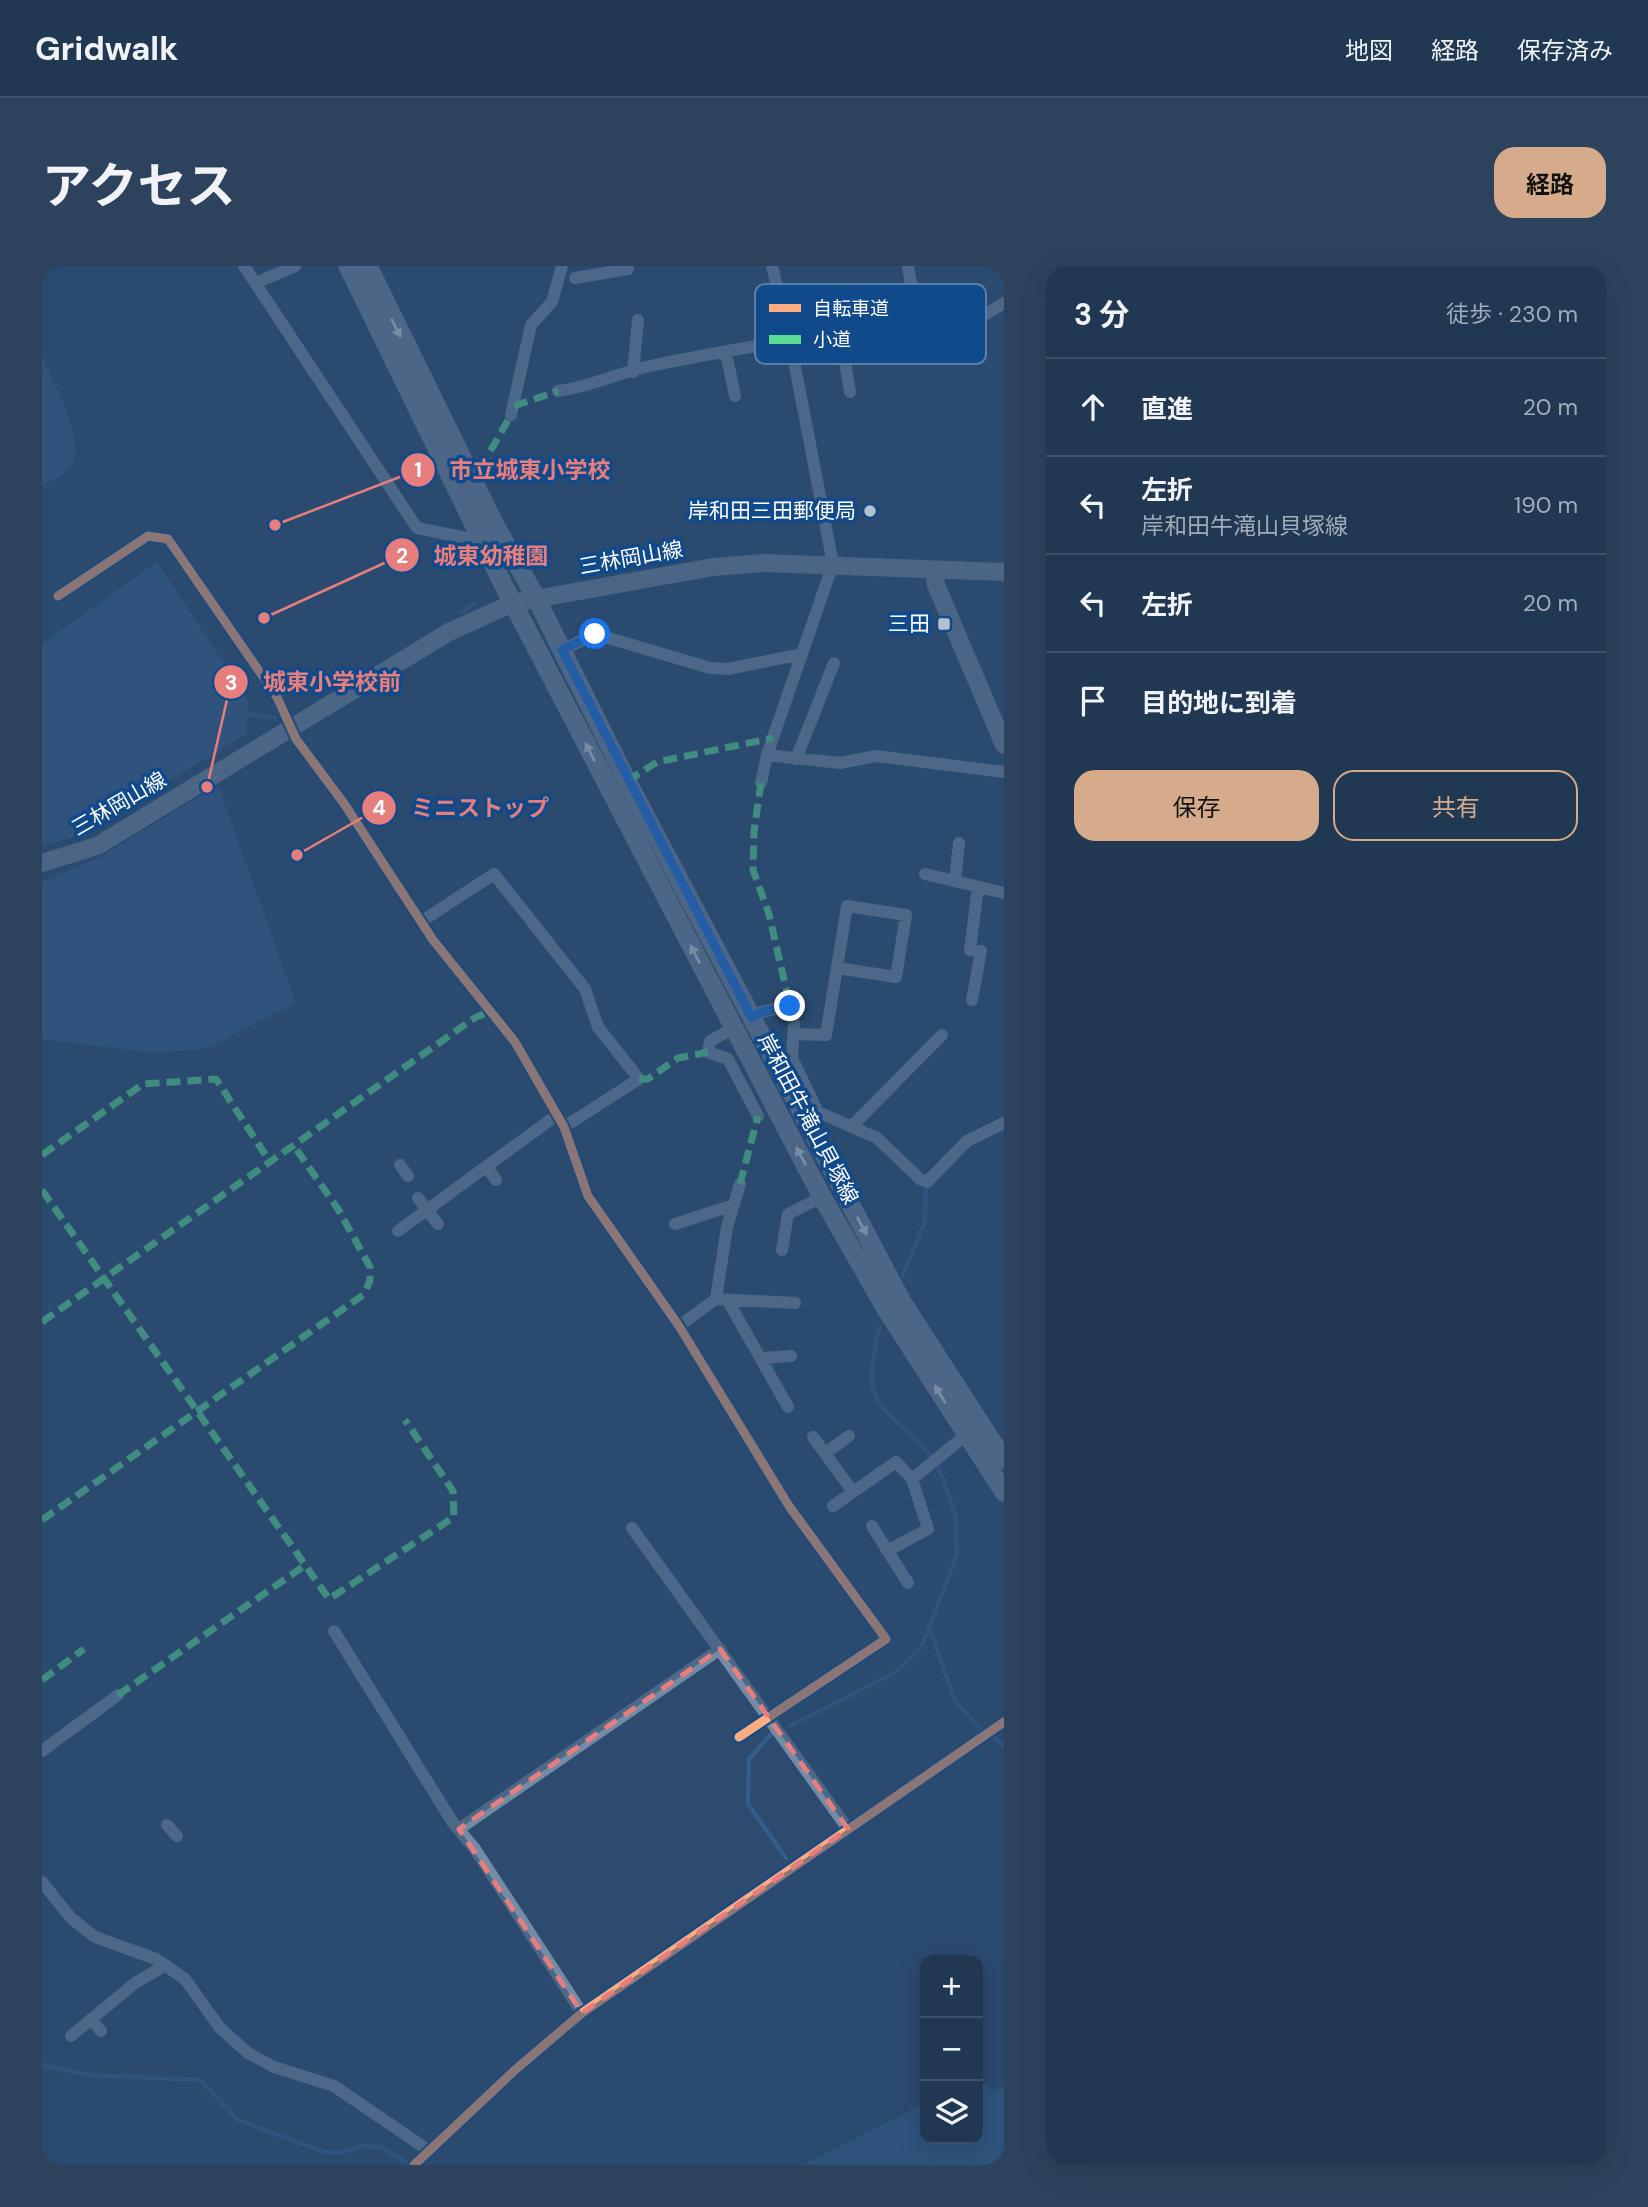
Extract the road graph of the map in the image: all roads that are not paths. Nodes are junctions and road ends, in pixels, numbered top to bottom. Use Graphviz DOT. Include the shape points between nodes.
graph roads {
  1 [pos="244,266"];
  2 [pos="295,266"];
  3 [pos="348,266"];
  4 [pos="368,266"];
  5 [pos="562,266"];
  6 [pos="627,266"];
  7 [pos="772,266"];
  8 [pos="908,266"];
  9 [pos="597,270"];
  10 [pos="575,278"];
  11 [pos="256,283"];
  12 [pos="776,284"];
  13 [pos="911,284"];
  14 [pos="1004,303"];
  15 [pos="986,314"];
  16 [pos="638,320"];
  17 [pos="755,347"];
  18 [pos="726,353"];
  19 [pos="795,364"];
  20 [pos="845,364"];
  21 [pos="633,372"];
  22 [pos="558,391"];
  23 [pos="850,392"];
  24 [pos="735,396"];
  25 [pos="511,415"];
  26 [pos="482,541"];
  27 [pos="833,564"];
  28 [pos="934,570"];
  29 [pos="1004,572"];
  30 [pos="58,596"];
  31 [pos="536,596"];
  32 [pos="513,603"];
  33 [pos="562,650"];
  34 [pos="802,654"];
  35 [pos="834,663"];
  36 [pos="291,726"];
  37 [pos="1004,745"];
  38 [pos="767,755"];
  39 [pos="796,759"];
  40 [pos="1004,772"];
  41 [pos="761,783"];
  42 [pos="959,843"];
  43 [pos="42,863"];
  44 [pos="925,874"];
  45 [pos="955,881"];
  46 [pos="978,887"];
  47 [pos="1004,893"];
  48 [pos="422,921"];
  49 [pos="837,968"];
  50 [pos="972,1000"];
  51 [pos="752,1018"];
  52 [pos="734,1028"];
  53 [pos="794,1034"];
  54 [pos="942,1035"];
  55 [pos="758,1116"];
  56 [pos="561,1121"];
  57 [pos="1004,1122"];
  58 [pos="853,1125"];
  59 [pos="487,1167"];
  60 [pos="496,1180"];
  61 [pos="740,1184"];
  62 [pos="822,1197"];
  63 [pos="418,1198"];
  64 [pos="734,1205"];
  65 [pos="428,1210"];
  66 [pos="438,1224"];
  67 [pos="675,1224"];
  68 [pos="398,1231"];
  69 [pos="782,1250"];
  70 [pos="722,1300"];
  71 [pos="795,1303"];
  72 [pos="679,1326"];
  73 [pos="790,1356"];
  74 [pos="762,1358"];
  75 [pos="788,1407"];
  76 [pos="966,1435"];
  77 [pos="849,1436"];
  78 [pos="813,1437"];
  79 [pos="825,1453"];
  80 [pos="1004,1460"];
  81 [pos="912,1479"];
  82 [pos="853,1492"];
  83 [pos="1004,1492"];
  84 [pos="833,1506"];
  85 [pos="872,1526"];
  86 [pos="632,1528"];
  87 [pos="887,1551"];
  88 [pos="908,1583"];
  89 [pos="334,1631"];
  90 [pos="720,1649"];
  91 [pos="118,1695"];
  92 [pos="768,1716"];
  93 [pos="1004,1722"];
  94 [pos="738,1737"];
  95 [pos="42,1751"];
  96 [pos="167,1825"];
  97 [pos="459,1829"];
  98 [pos="848,1829"];
  99 [pos="177,1836"];
  100 [pos="42,1882"];
  101 [pos="166,1965"];
  102 [pos="582,2013"];
  103 [pos="91,2019"];
  104 [pos="102,2031"];
  105 [pos="71,2036"];
  106 [pos="428,2150"];
  107 [pos="415,2164"];
  1 -- 11 [label="street"];
  2 -- 11 [label="street"];
  3 -- 26 [label="main road, 岸和田牛滝山貝塚線"];
  4 -- 31 [label="main road, 岸和田牛滝山貝塚線, one-way" via="495,525"];
  5 -- 25 [label="street" via="552,302 531,325"];
  6 -- 9 [label="street"];
  7 -- 12 [label="street"];
  8 -- 13 [label="street"];
  9 -- 10 [label="street"];
  11 -- 26 [label="street" via="416,528"];
  14 -- 15 [label="street"];
  16 -- 21 [label="street"];
  17 -- 18 [label="street"];
  18 -- 21 [label="street"];
  18 -- 24 [label="street"];
  19 -- 27 [label="street"];
  20 -- 23 [label="street"];
  21 -- 22 [label="street"];
  26 -- 32 [label="main road, 岸和田牛滝山貝塚線"];
  27 -- 28 [label="main road, 三林岡山線"];
  27 -- 31 [label="main road, 三林岡山線" via="713,567"];
  27 -- 34 [label="street"];
  28 -- 29 [label="main road, 三林岡山線"];
  28 -- 37 [label="main road" via="936,585"];
  30 -- 36 [label="street" via="148,536 168,538 277,697"];
  31 -- 32 [label="main road, 三林岡山線"];
  31 -- 33 [label="main road, 岸和田牛滝山貝塚線"];
  32 -- 36 [label="main road, 三林岡山線" via="449,632"];
  52 -- 32 [label="main road, 岸和田牛滝山貝塚線, one-way"];
  33 -- 34 [label="street" via="595,634 710,668 728,669"];
  33 -- 51 [label="main road, 岸和田牛滝山貝塚線"];
  34 -- 38 [label="street"];
  35 -- 39 [label="street" via="827,699"];
  36 -- 43 [label="main road, 三林岡山線" via="97,846"];
  36 -- 48 [label="street"];
  38 -- 39 [label="street"];
  38 -- 41 [label="street"];
  39 -- 40 [label="street" via="840,763 876,757"];
  42 -- 45 [label="street"];
  44 -- 45 [label="street"];
  45 -- 46 [label="street"];
  46 -- 47 [label="street"];
  46 -- 50 [label="street" via="970,950 981,951"];
  48 -- 56 [label="street" via="515,1042"];
  48 -- 56 [label="street" via="494,874 586,989 598,1027 639,1079"];
  49 -- 49 [label="street" via="847,906 906,915 896,977"];
  49 -- 53 [label="street" via="826,1035"];
  51 -- 53 [label="street" via="790,1006"];
  51 -- 80 [label="main road, 岸和田牛滝山貝塚線, one-way" via="902,1302"];
  52 -- 55 [label="street" via="710,1041 708,1052 728,1059"];
  62 -- 52 [label="main road, 岸和田牛滝山貝塚線, one-way"];
  53 -- 58 [label="street" via="792,1058 818,1112"];
  54 -- 58 [label="street"];
  56 -- 59 [label="street"];
  56 -- 72 [label="street" via="588,1196"];
  57 -- 58 [label="street" via="967,1142 927,1182 877,1138"];
  59 -- 60 [label="street"];
  59 -- 65 [label="street"];
  61 -- 64 [label="street"];
  62 -- 69 [label="street" via="788,1214"];
  76 -- 62 [label="main road, 岸和田牛滝山貝塚線, one-way"];
  63 -- 65 [label="street"];
  64 -- 67 [label="street"];
  64 -- 70 [label="street" via="727,1227"];
  65 -- 66 [label="street"];
  65 -- 68 [label="street"];
  70 -- 71 [label="street"];
  70 -- 72 [label="street"];
  70 -- 74 [label="street"];
  72 -- 92 [label="street" via="789,1506 886,1639"];
  73 -- 74 [label="street"];
  74 -- 75 [label="street"];
  76 -- 81 [label="street"];
  76 -- 83 [label="main road, 岸和田牛滝山貝塚線"];
  77 -- 79 [label="street"];
  78 -- 79 [label="street"];
  79 -- 82 [label="street"];
  81 -- 82 [label="street" via="896,1462"];
  81 -- 87 [label="street" via="928,1529"];
  82 -- 84 [label="street"];
  85 -- 87 [label="street"];
  86 -- 90 [label="street"];
  87 -- 88 [label="street"];
  89 -- 97 [label="street"];
  90 -- 92 [label="street"];
  90 -- 97 [label="street"];
  91 -- 95 [label="street"];
  92 -- 94 [label="street"];
  92 -- 98 [label="street"];
  93 -- 98 [label="street"];
  96 -- 99 [label="street"];
  97 -- 102 [label="street"];
  98 -- 102 [label="street"];
  100 -- 101 [label="street" via="71,1918 95,1937"];
  101 -- 103 [label="street" via="135,1983"];
  101 -- 106 [label="street" via="185,1979 220,2028 248,2053 274,2067 334,2086"];
  102 -- 106 [label="street"];
  103 -- 104 [label="street"];
  103 -- 105 [label="street"];
  106 -- 107 [label="street"];
}
